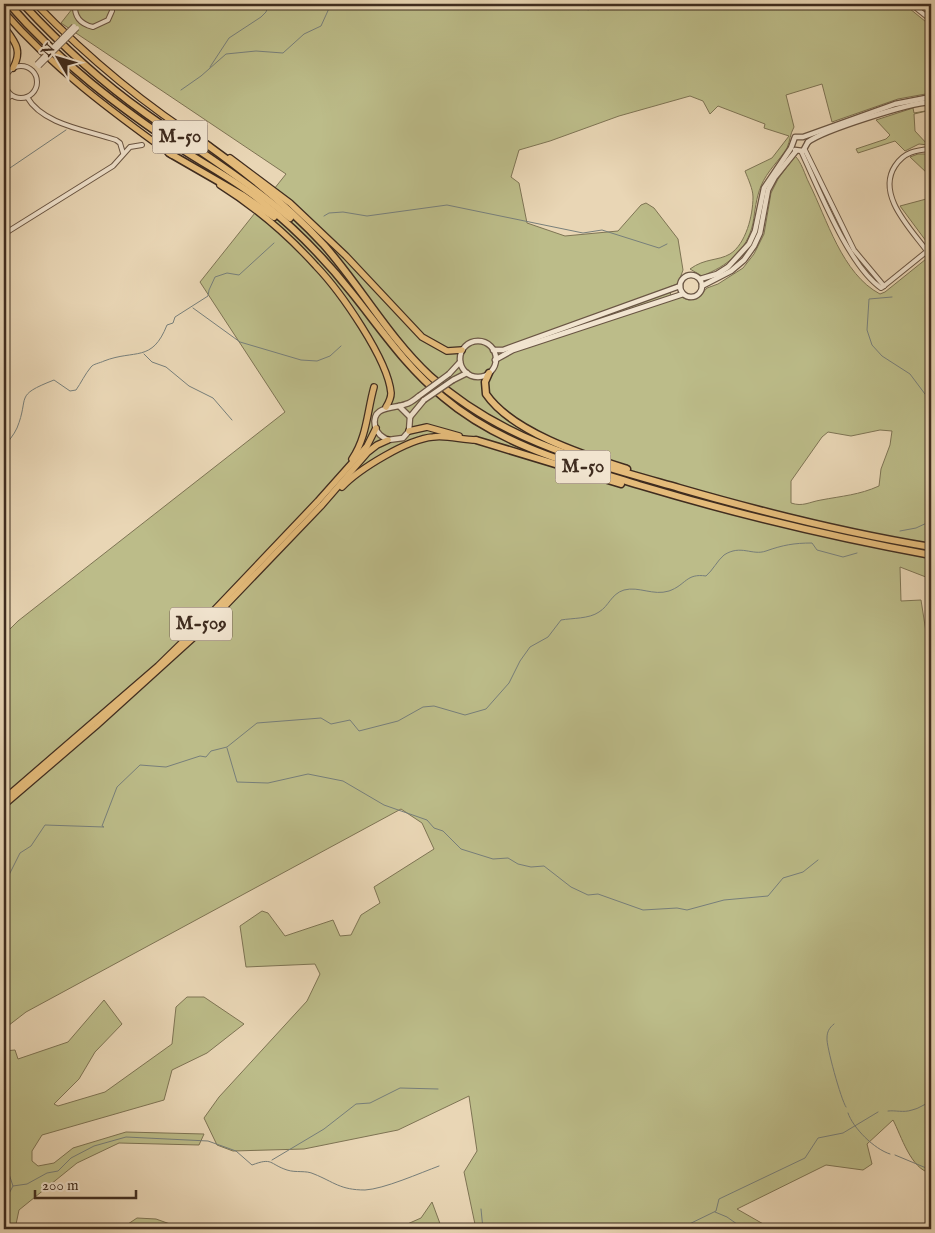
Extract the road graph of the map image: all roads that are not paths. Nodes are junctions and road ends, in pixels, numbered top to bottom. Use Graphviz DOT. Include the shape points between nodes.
graph roads {
  1 [pos="9,4"];
  2 [pos="23,4"];
  3 [pos="36,4"];
  4 [pos="76,4"];
  5 [pos="112,4"];
  6 [pos="911,4"];
  7 [pos="919,4"];
  8 [pos="4,12"];
  9 [pos="921,12"];
  10 [pos="78,18"];
  11 [pos="931,20"];
  12 [pos="83,23"];
  13 [pos="4,27"];
  14 [pos="75,27"];
  15 [pos="38,65"];
  16 [pos="13,68"];
  17 [pos="29,68"];
  18 [pos="35,74"];
  19 [pos="5,90"];
  20 [pos="11,96"];
  21 [pos="27,97"];
  22 [pos="931,97"];
  23 [pos="4,100"];
  24 [pos="931,102"];
  25 [pos="803,137"];
  26 [pos="808,142"];
  27 [pos="206,144"];
  28 [pos="142,145"];
  29 [pos="792,146"];
  30 [pos="801,150"];
  31 [pos="931,150"];
  32 [pos="123,153"];
  33 [pos="169,153"];
  34 [pos="4,234"];
  35 [pos="310,246"];
  36 [pos="929,249"];
  37 [pos="339,266"];
  38 [pos="700,279"];
  39 [pos="680,286"];
  40 [pos="702,286"];
  41 [pos="683,294"];
  42 [pos="462,350"];
  43 [pos="493,350"];
  44 [pos="495,360"];
  45 [pos="460,362"];
  46 [pos="467,373"];
  47 [pos="490,373"];
  48 [pos="374,387"];
  49 [pos="399,406"];
  50 [pos="386,407"];
  51 [pos="410,417"];
  52 [pos="376,428"];
  53 [pos="409,431"];
  54 [pos="388,440"];
  55 [pos="476,440"];
  56 [pos="327,492"];
  57 [pos="706,496"];
  58 [pos="711,506"];
  59 [pos="931,547"];
  60 [pos="931,555"];
  61 [pos="257,575"];
  62 [pos="4,799"];
  63 [pos="4,805"];
  1 -- 35 [label="highway, M-50" via="106,96 259,200"];
  2 -- 37 [label="highway, M-50" via="112,88 263,195"];
  3 -- 27 [label="highway" via="118,80"];
  4 -- 10 [label="street"];
  5 -- 12 [label="street" via="111,16 104,24 93,27"];
  6 -- 9 [label="street"];
  7 -- 9 [label="street"];
  8 -- 33 [label="highway" via="73,80"];
  9 -- 11 [label="street"];
  10 -- 12 [label="street"];
  10 -- 14 [label="street"];
  12 -- 14 [label="street"];
  13 -- 16 [label="highway" via="19,50"];
  14 -- 15 [label="street, bridge"];
  15 -- 17 [label="street"];
  15 -- 18 [label="street"];
  16 -- 17 [label="street"];
  16 -- 19 [label="street" via="5,76"];
  17 -- 18 [label="street"];
  18 -- 21 [label="street" via="36,87"];
  19 -- 20 [label="street"];
  20 -- 21 [label="street"];
  20 -- 23 [label="street"];
  21 -- 32 [label="street" via="38,111 52,119 116,140"];
  22 -- 25 [label="street" via="895,104"];
  24 -- 26 [label="street" via="893,110"];
  25 -- 26 [label="street"];
  25 -- 29 [label="street" via="795,137"];
  26 -- 30 [label="street"];
  27 -- 37 [label="highway" via="267,190 324,246"];
  27 -- 42 [label="highway" via="241,165 290,203 346,256 422,337 447,351"];
  28 -- 32 [label="street" via="130,146"];
  29 -- 30 [label="street"];
  29 -- 38 [label="street" via="764,188 749,244 728,267"];
  30 -- 36 [label="street" via="854,250 881,285"];
  30 -- 40 [label="street" via="775,177 768,190 760,233 744,260 731,271"];
  31 -- 36 [label="street" via="916,150 904,156 892,171 889,187 903,219"];
  32 -- 34 [label="street" via="113,166"];
  33 -- 35 [label="highway" via="242,195"];
  33 -- 50 [label="highway" via="253,208 317,266 383,365 391,394"];
  35 -- 58 [label="highway, M-50" via="354,295 400,356 444,399 470,418 523,445"];
  37 -- 57 [label="highway, M-50" via="422,368 474,411 508,430 559,451"];
  38 -- 39 [label="street" via="689,276"];
  38 -- 40 [label="street"];
  39 -- 41 [label="street"];
  39 -- 43 [label="street" via="502,350"];
  40 -- 41 [label="street" via="695,297"];
  41 -- 44 [label="street" via="520,347"];
  42 -- 43 [label="street" via="477,342"];
  42 -- 45 [label="street"];
  43 -- 44 [label="street"];
  44 -- 47 [label="street"];
  45 -- 46 [label="street"];
  45 -- 49 [label="street, bridge" via="419,396"];
  46 -- 47 [label="street" via="476,377"];
  46 -- 51 [label="street, bridge" via="424,400"];
  47 -- 57 [label="highway" via="484,386 489,397 534,432"];
  48 -- 56 [label="highway" via="360,446"];
  49 -- 50 [label="street"];
  49 -- 51 [label="street"];
  50 -- 52 [label="street, M-509" via="377,415"];
  51 -- 53 [label="street"];
  52 -- 54 [label="street"];
  52 -- 56 [label="highway, M-509" via="367,446"];
  53 -- 54 [label="street, M-509" via="398,440"];
  53 -- 55 [label="highway" via="427,427"];
  54 -- 61 [label="highway, M-509" via="368,452"];
  55 -- 58 [label="highway" via="664,496"];
  55 -- 61 [label="highway" via="427,437 370,465 344,485"];
  56 -- 62 [label="highway, M-509" via="158,666"];
  57 -- 59 [label="highway, M-50" via="831,527"];
  58 -- 60 [label="highway, M-50" via="824,534"];
  61 -- 63 [label="highway, M-509" via="164,666"];
}
